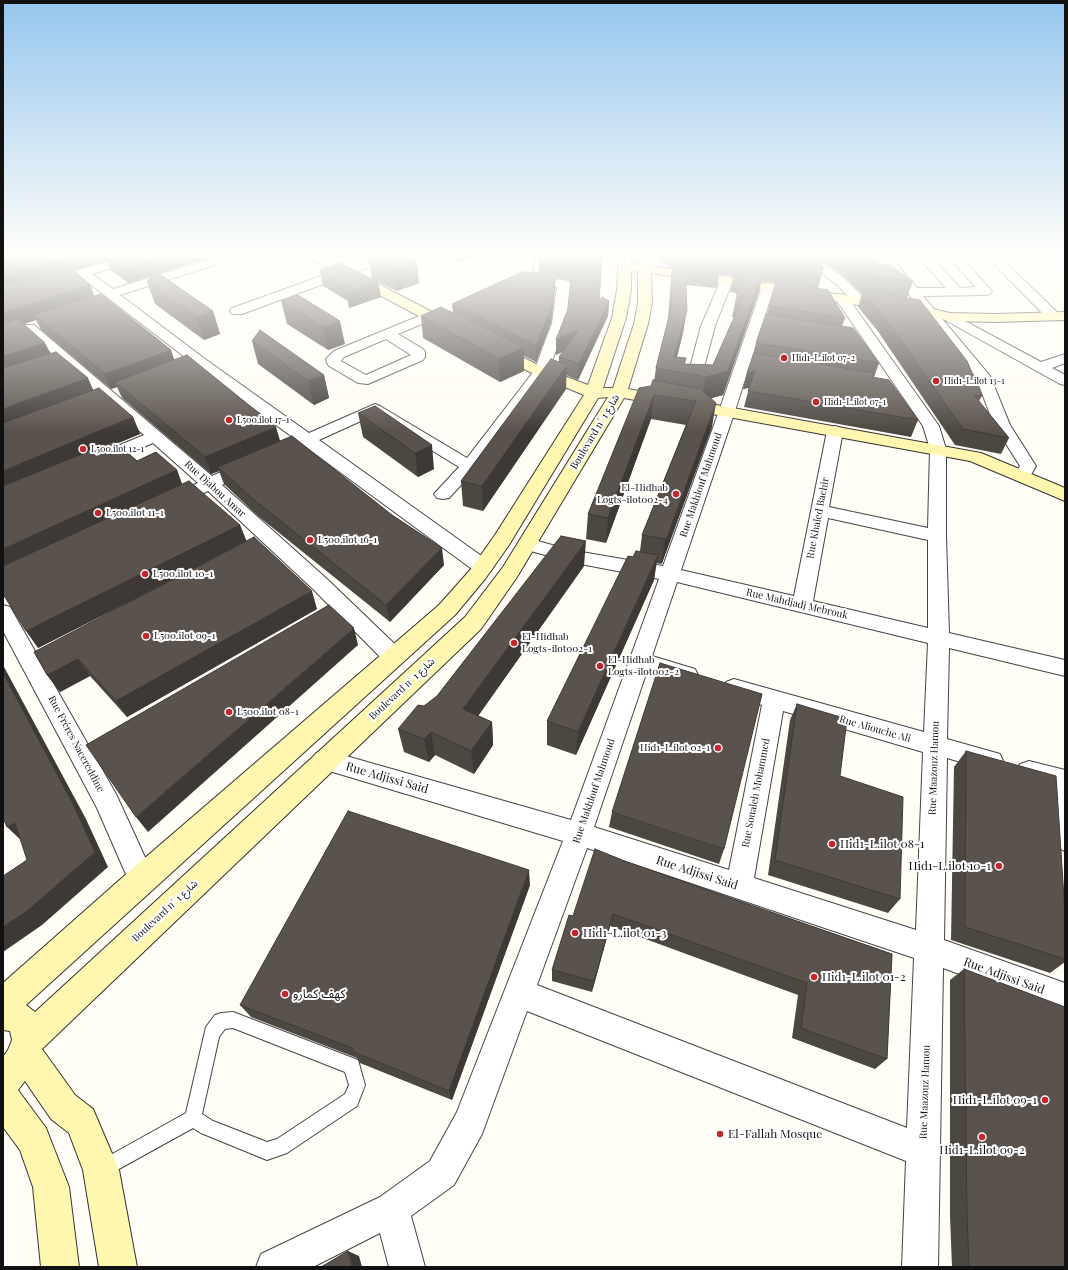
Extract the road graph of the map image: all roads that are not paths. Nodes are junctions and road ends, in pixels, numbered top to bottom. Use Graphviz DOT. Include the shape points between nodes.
graph roads {
  1 [pos="128,313"];
  2 [pos="431,313"];
  3 [pos="560,313"];
  4 [pos="620,313"];
  5 [pos="643,313"];
  6 [pos="713,313"];
  7 [pos="766,313"];
  8 [pos="855,313"];
  9 [pos="931,313"];
  10 [pos="935,313"];
  11 [pos="1059,316"];
  12 [pos="439,317"];
  13 [pos="950,317"];
  14 [pos="30,328"];
  15 [pos="388,334"];
  16 [pos="465,334"];
  17 [pos="486,344"];
  18 [pos="1065,358"];
  19 [pos="1041,368"];
  20 [pos="541,372"];
  21 [pos="695,375"];
  22 [pos="1065,381"];
  23 [pos="883,386"];
  24 [pos="906,390"];
  25 [pos="619,392"];
  26 [pos="593,393"];
  27 [pos="727,411"];
  28 [pos="835,431"];
  29 [pos="156,436"];
  30 [pos="307,440"];
  31 [pos="938,450"];
  32 [pos="469,466"];
  33 [pos="83,467"];
  34 [pos="1022,476"];
  35 [pos="209,484"];
  36 [pos="443,494"];
  37 [pos="1065,495"];
  38 [pos="160,507"];
  39 [pos="820,511"];
  40 [pos="937,536"];
  41 [pos="527,544"];
  42 [pos="483,567"];
  43 [pos="670,574"];
  44 [pos="802,605"];
  45 [pos="342,606"];
  46 [pos="3,612"];
  47 [pos="321,618"];
  48 [pos="939,637"];
  49 [pos="394,657"];
  50 [pos="640,661"];
  51 [pos="1065,668"];
  52 [pos="774,700"];
  53 [pos="935,746"];
  54 [pos="325,760"];
  55 [pos="1062,780"];
  56 [pos="580,834"];
  57 [pos="1065,839"];
  58 [pos="142,879"];
  59 [pos="739,887"];
  60 [pos="929,949"];
  61 [pos="519,993"];
  62 [pos="1065,998"];
  63 [pos="3,1004"];
  64 [pos="3,1014"];
  65 [pos="26,1046"];
  66 [pos="3,1082"];
  67 [pos="3,1099"];
  68 [pos="193,1118"];
  69 [pos="923,1151"];
  70 [pos="101,1170"];
  71 [pos="392,1209"];
  72 [pos="60,1267"];
  73 [pos="118,1267"];
  74 [pos="274,1267"];
  75 [pos="407,1267"];
  76 [pos="920,1267"];
  1 -- 30 [label="street" via="193,364"];
  2 -- 12 [label="main road"];
  3 -- 20 [label="street"];
  4 -- 26 [label="main road"];
  5 -- 25 [label="main road, Boulevard n° شارع 1"];
  6 -- 21 [label="street"];
  7 -- 27 [label="street, Rue Makhlouf Mahmoud" via="751,364"];
  8 -- 24 [label="street, Rue Maazouz Hamou" via="862,338"];
  9 -- 34 [label="street" via="983,376 1002,425 1028,466"];
  10 -- 13 [label="main road"];
  11 -- 13 [label="main road"];
  12 -- 15 [label="street"];
  12 -- 16 [label="main road"];
  13 -- 19 [label="street"];
  14 -- 29 [label="street, Rue Djabou Amar" via="60,362 111,397"];
  15 -- 15 [label="street" via="418,352 418,357 368,380 363,380 334,363 333,359 339,354"];
  17 -- 20 [label="main road"];
  18 -- 19 [label="street"];
  19 -- 22 [label="street"];
  20 -- 26 [label="main road"];
  20 -- 32 [label="street"];
  23 -- 24 [label="street"];
  24 -- 31 [label="street, Rue Maazouz Hamou" via="931,426"];
  25 -- 26 [label="main road"];
  25 -- 27 [label="main road"];
  25 -- 41 [label="main road, Boulevard n° شارع 1"];
  26 -- 42 [label="main road"];
  27 -- 28 [label="main road"];
  27 -- 43 [label="street, Rue Makhlouf Mahmoud"];
  28 -- 31 [label="main road"];
  28 -- 39 [label="street, Rue Khaled Bachir"];
  29 -- 33 [label="street"];
  29 -- 35 [label="street, Rue Djabou Amar"];
  30 -- 32 [label="street" via="375,409"];
  30 -- 35 [label="street"];
  30 -- 42 [label="street"];
  31 -- 34 [label="main road" via="975,457"];
  31 -- 40 [label="street, Rue Maazouz Hamou"];
  32 -- 36 [label="street"];
  34 -- 37 [label="main road"];
  35 -- 38 [label="street"];
  35 -- 45 [label="street, Rue Djabou Amar" via="263,542"];
  39 -- 40 [label="street"];
  39 -- 44 [label="street, Rue Khaled Bachir"];
  40 -- 48 [label="street, Rue Maazouz Hamou"];
  41 -- 43 [label="street, Rue Mahdjadj Mebrouk" via="570,556"];
  41 -- 54 [label="main road, Boulevard n° شارع 1" via="498,591 473,623"];
  42 -- 49 [label="main road" via="447,610"];
  43 -- 44 [label="street, Rue Mahdjadj Mebrouk"];
  43 -- 50 [label="street, Rue Makhlouf Mahmoud"];
  44 -- 48 [label="street, Rue Mahdjadj Mebrouk"];
  45 -- 47 [label="street"];
  45 -- 49 [label="street, Rue Djabou Amar"];
  46 -- 58 [label="street, Rue Fréres Nacereddine" via="39,659 89,752 107,802"];
  48 -- 51 [label="street, Rue Mahdjadj Mebrouk"];
  48 -- 53 [label="street, Rue Maazouz Hamou"];
  49 -- 58 [label="main road"];
  50 -- 52 [label="street, Rue Aliouche Ali"];
  50 -- 56 [label="street, Rue Makhlouf Mahmoud"];
  52 -- 53 [label="street, Rue Aliouche Ali"];
  52 -- 59 [label="street, Rue Soualeh Mohammed"];
  53 -- 55 [label="street, Rue Aliouche Ali"];
  53 -- 60 [label="street, Rue Maazouz Hamou"];
  54 -- 56 [label="street, Rue Adjissi Said"];
  54 -- 65 [label="main road, Boulevard n° شارع 1"];
  55 -- 57 [label="street"];
  56 -- 59 [label="street, Rue Adjissi Said"];
  56 -- 61 [label="street, Rue Makhlouf Mahmoud"];
  58 -- 63 [label="main road"];
  59 -- 60 [label="street, Rue Adjissi Said"];
  60 -- 62 [label="street, Rue Adjissi Said"];
  60 -- 69 [label="street, Rue Maazouz Hamou"];
  61 -- 69 [label="street"];
  61 -- 71 [label="street, Rue Makhlouf Mahmoud" via="470,1122 442,1173"];
  64 -- 65 [label="main road" via="13,1015 27,1028"];
  65 -- 66 [label="main road, Boulevard n° شارع 1" via="17,1067"];
  65 -- 70 [label="main road" via="63,1107 81,1121"];
  67 -- 72 [label="main road" via="34,1140 51,1187"];
  68 -- 68 [label="lane" via="207,1127 267,1151 281,1147 351,1100 357,1085 352,1066 232,1020 222,1021 212,1033"];
  68 -- 70 [label="lane"];
  69 -- 76 [label="street, Rue Maazouz Hamou"];
  70 -- 73 [label="main road"];
  71 -- 74 [label="street, Rue Makhlouf Mahmoud"];
  71 -- 75 [label="street"];
}
